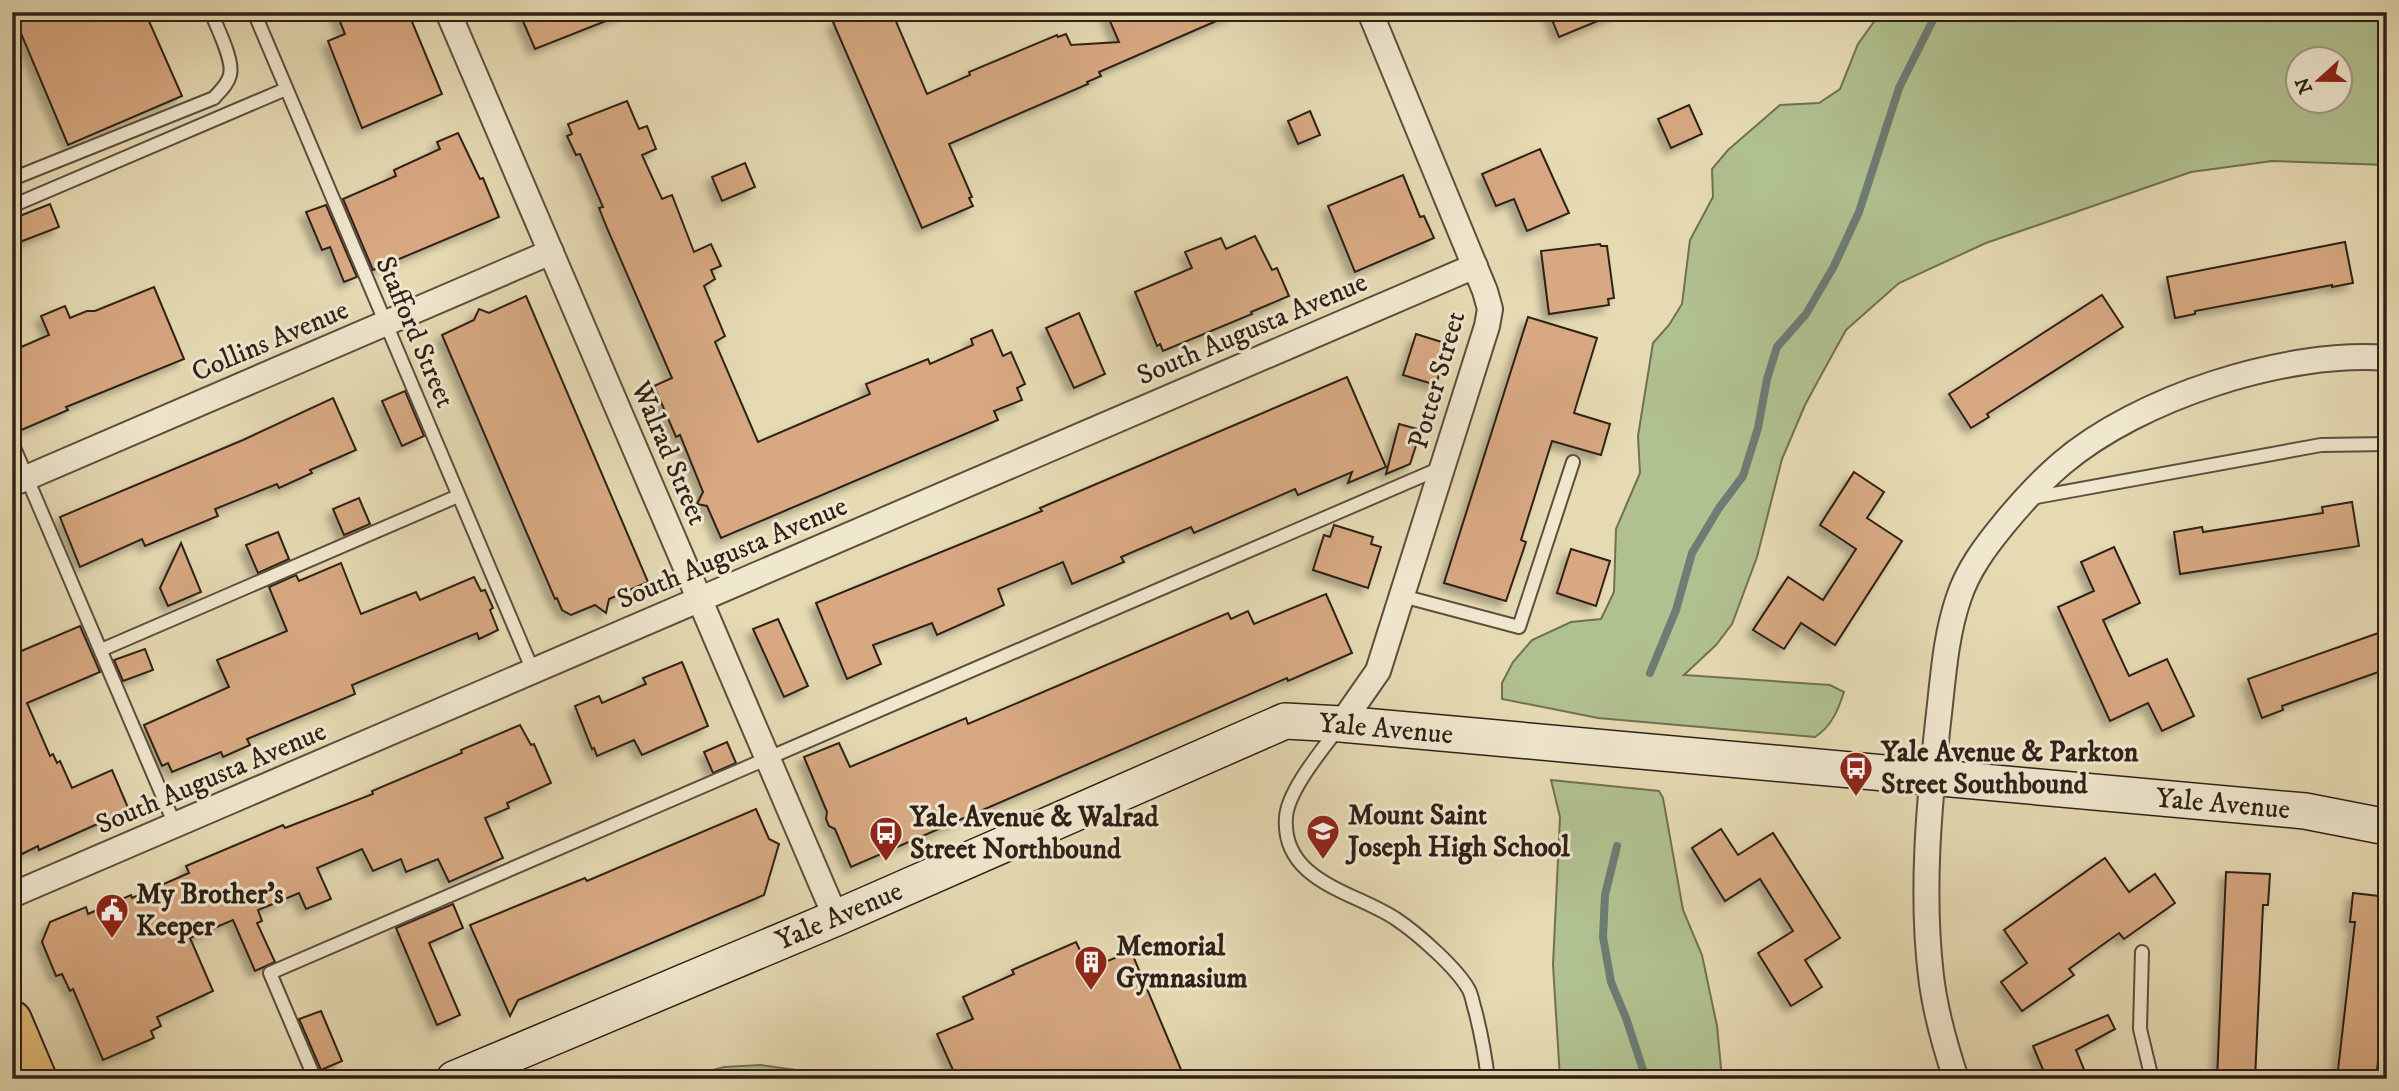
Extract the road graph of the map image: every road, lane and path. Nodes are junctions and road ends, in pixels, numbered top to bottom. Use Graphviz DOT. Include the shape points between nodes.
graph roads {
  1 [pos="211,12"];
  2 [pos="254,12"];
  3 [pos="448,12"];
  4 [pos="1370,12"];
  5 [pos="286,89"];
  6 [pos="12,164"];
  7 [pos="12,205"];
  8 [pos="551,252"];
  9 [pos="1475,266"];
  10 [pos="385,323"];
  11 [pos="2387,358"];
  12 [pos="12,443"];
  13 [pos="2387,444"];
  14 [pos="1573,462"];
  15 [pos="1443,467"];
  16 [pos="20,481"];
  17 [pos="458,496"];
  18 [pos="2024,499"];
  19 [pos="1402,596"];
  20 [pos="700,599"];
  21 [pos="101,650"];
  22 [pos="533,671"];
  23 [pos="1341,724"];
  24 [pos="767,758"];
  25 [pos="1933,778"];
  26 [pos="175,825"];
  27 [pos="2387,827"];
  28 [pos="12,895"];
  29 [pos="836,918"];
  30 [pos="2142,952"];
  31 [pos="12,1020"];
  32 [pos="37,1079"];
  33 [pos="315,1079"];
  34 [pos="454,1079"];
  35 [pos="1488,1079"];
  36 [pos="1956,1079"];
  37 [pos="2151,1079"];
  1 -- 6 [label="lane" via="230,61 230,75 214,98 18,177"];
  2 -- 5 [label="lane, Stafford Street"];
  3 -- 8 [label="street, Walrad Street"];
  4 -- 9 [label="street, Potter Street"];
  5 -- 7 [label="lane"];
  5 -- 10 [label="lane, Stafford Street"];
  8 -- 10 [label="street, Collins Avenue"];
  8 -- 20 [label="street, Walrad Street"];
  9 -- 15 [label="street, Potter Street" via="1490,309 1488,326"];
  9 -- 20 [label="street, South Augusta Avenue"];
  10 -- 16 [label="street, Collins Avenue"];
  10 -- 17 [label="lane, Stafford Street"];
  11 -- 18 [label="street" via="2325,360 2227,378 2113,428 2063,463"];
  12 -- 16 [label="lane"];
  13 -- 18 [label="lane" via="2322,445"];
  14 -- 19 [label="lane" via="1519,627"];
  15 -- 19 [label="street, Potter Street"];
  15 -- 24 [label="lane"];
  16 -- 21 [label="lane"];
  17 -- 21 [label="lane"];
  17 -- 22 [label="lane, Stafford Street"];
  18 -- 25 [label="street" via="1981,551 1959,596 1946,653"];
  19 -- 23 [label="street, Potter Street" via="1378,671"];
  20 -- 22 [label="street, South Augusta Avenue"];
  20 -- 24 [label="street, Walrad Street"];
  21 -- 26 [label="lane"];
  22 -- 26 [label="street, South Augusta Avenue"];
  23 -- 25 [label="street, Yale Avenue"];
  23 -- 29 [label="street, Yale Avenue" via="1284,721"];
  23 -- 35 [label="lane" via="1299,781 1286,816 1289,842 1299,862 1326,885 1395,918 1442,957 1469,990"];
  24 -- 29 [label="street, Walrad Street"];
  24 -- 33 [label="lane" via="270,973"];
  25 -- 27 [label="street, Yale Avenue" via="2305,811"];
  25 -- 36 [label="street" via="1925,894 1931,977"];
  26 -- 28 [label="street, South Augusta Avenue"];
  29 -- 34 [label="street, Yale Avenue"];
  30 -- 37 [label="lane" via="2140,1029"];
  31 -- 32 [label="main road"];
}
